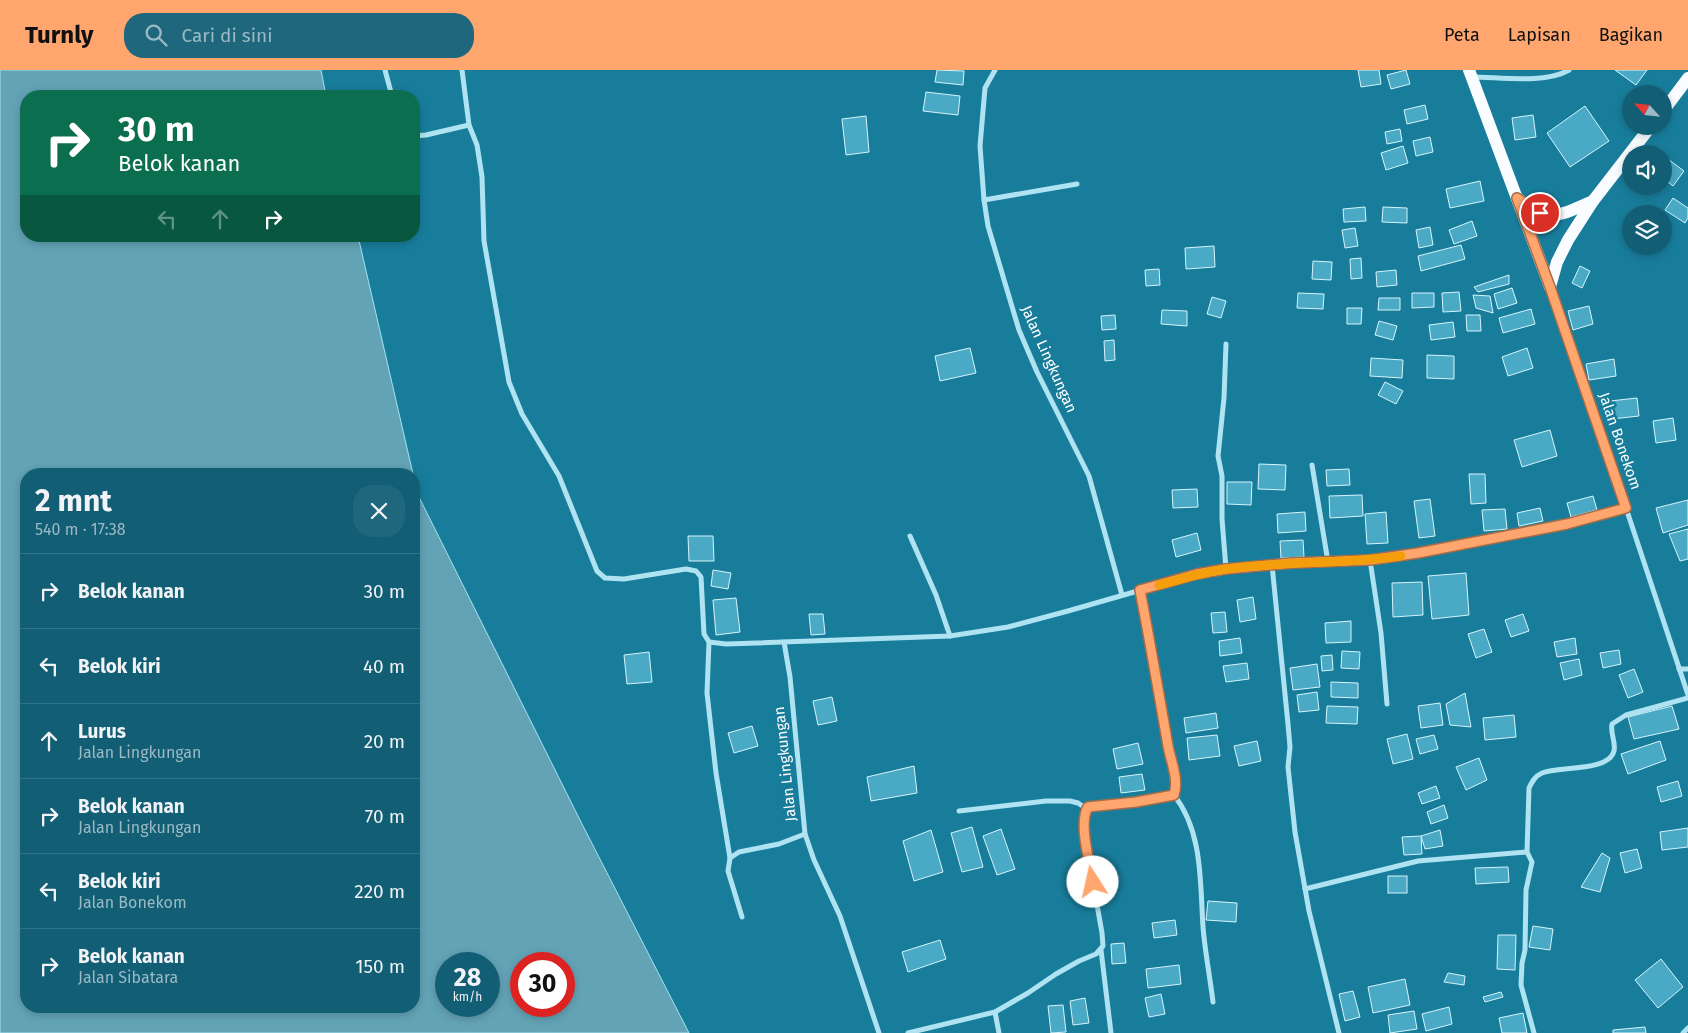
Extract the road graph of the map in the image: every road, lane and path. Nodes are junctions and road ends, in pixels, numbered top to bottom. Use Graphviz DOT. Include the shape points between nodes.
graph roads {
  1 [pos="385,70"];
  2 [pos="462,70"];
  3 [pos="995,70"];
  4 [pos="1569,70"];
  5 [pos="1470,73"];
  6 [pos="1688,78"];
  7 [pos="390,90"];
  8 [pos="1672,99"];
  9 [pos="469,125"];
  10 [pos="1644,135"];
  11 [pos="420,136"];
  12 [pos="1077,184"];
  13 [pos="1517,198"];
  14 [pos="984,200"];
  15 [pos="1593,201"];
  16 [pos="1550,287"];
  17 [pos="1226,344"];
  18 [pos="1312,465"];
  19 [pos="1626,508"];
  20 [pos="910,536"];
  21 [pos="1370,560"];
  22 [pos="1328,562"];
  23 [pos="1272,565"];
  24 [pos="1226,569"];
  25 [pos="1140,590"];
  26 [pos="1122,595"];
  27 [pos="950,636"];
  28 [pos="709,642"];
  29 [pos="784,642"];
  30 [pos="1679,669"];
  31 [pos="1688,669"];
  32 [pos="1688,697"];
  33 [pos="1387,704"];
  34 [pos="1174,795"];
  35 [pos="1087,809"];
  36 [pos="959,811"];
  37 [pos="805,834"];
  38 [pos="1528,852"];
  39 [pos="730,858"];
  40 [pos="1305,889"];
  41 [pos="742,917"];
  42 [pos="1101,950"];
  43 [pos="1213,1002"];
  44 [pos="995,1012"];
  45 [pos="1688,1028"];
  46 [pos="879,1033"];
  47 [pos="908,1033"];
  48 [pos="999,1033"];
  49 [pos="1111,1033"];
  50 [pos="1339,1033"];
  51 [pos="1534,1033"];
  52 [pos="1683,1033"];
  1 -- 7 [label="street"];
  2 -- 9 [label="street"];
  3 -- 14 [label="street, Jalan Lingkungan" via="986,88 983,108 980,146"];
  4 -- 5 [label="street" via="1546,78"];
  5 -- 13 [label="main road, Jalan Bonekom"];
  6 -- 8 [label="main road"];
  9 -- 11 [label="street"];
  9 -- 28 [label="street" via="477,146 482,177 484,241 495,307 509,382 522,414 559,476 596,571 615,580 686,569 696,571 701,577 704,634"];
  10 -- 15 [label="main road"];
  12 -- 14 [label="street"];
  13 -- 15 [label="main road" via="1540,213 1552,216"];
  13 -- 16 [label="main road, Jalan Bonekom"];
  14 -- 26 [label="street, Jalan Lingkungan" via="992,243 1019,330 1089,476"];
  15 -- 16 [label="main road" via="1562,252"];
  16 -- 19 [label="street, Jalan Bonekom"];
  17 -- 24 [label="street" via="1218,456 1222,467"];
  18 -- 22 [label="street"];
  19 -- 21 [label="street" via="1567,524"];
  19 -- 30 [label="street, Jalan Bonekom"];
  20 -- 27 [label="street" via="936,594"];
  21 -- 22 [label="street"];
  21 -- 33 [label="street"];
  22 -- 23 [label="street"];
  23 -- 24 [label="street"];
  23 -- 40 [label="street" via="1288,724 1294,832"];
  24 -- 25 [label="street"];
  25 -- 26 [label="street"];
  25 -- 34 [label="street" via="1176,781"];
  26 -- 27 [label="street" via="1008,626"];
  27 -- 29 [label="street"];
  28 -- 29 [label="street"];
  28 -- 39 [label="street" via="707,693"];
  29 -- 37 [label="street, Jalan Lingkungan"];
  30 -- 31 [label="street"];
  30 -- 32 [label="street, Jalan Bonekom"];
  32 -- 38 [label="street" via="1626,716 1612,724 1614,752 1610,759 1600,764 1542,773 1534,779 1529,788"];
  34 -- 35 [label="street"];
  34 -- 43 [label="street" via="1190,824 1198,857"];
  35 -- 36 [label="street" via="1070,801 1046,801"];
  35 -- 42 [label="street" via="1084,832 1104,942"];
  37 -- 39 [label="street, Jalan Lingkungan" via="779,844 739,852"];
  37 -- 46 [label="street" via="840,916"];
  38 -- 40 [label="street" via="1418,861"];
  38 -- 51 [label="street" via="1532,862 1526,890 1521,985"];
  39 -- 41 [label="street" via="728,871"];
  40 -- 50 [label="street"];
  42 -- 44 [label="street"];
  42 -- 49 [label="street"];
  44 -- 47 [label="street"];
  44 -- 48 [label="street"];
  45 -- 52 [label="street"];
}
